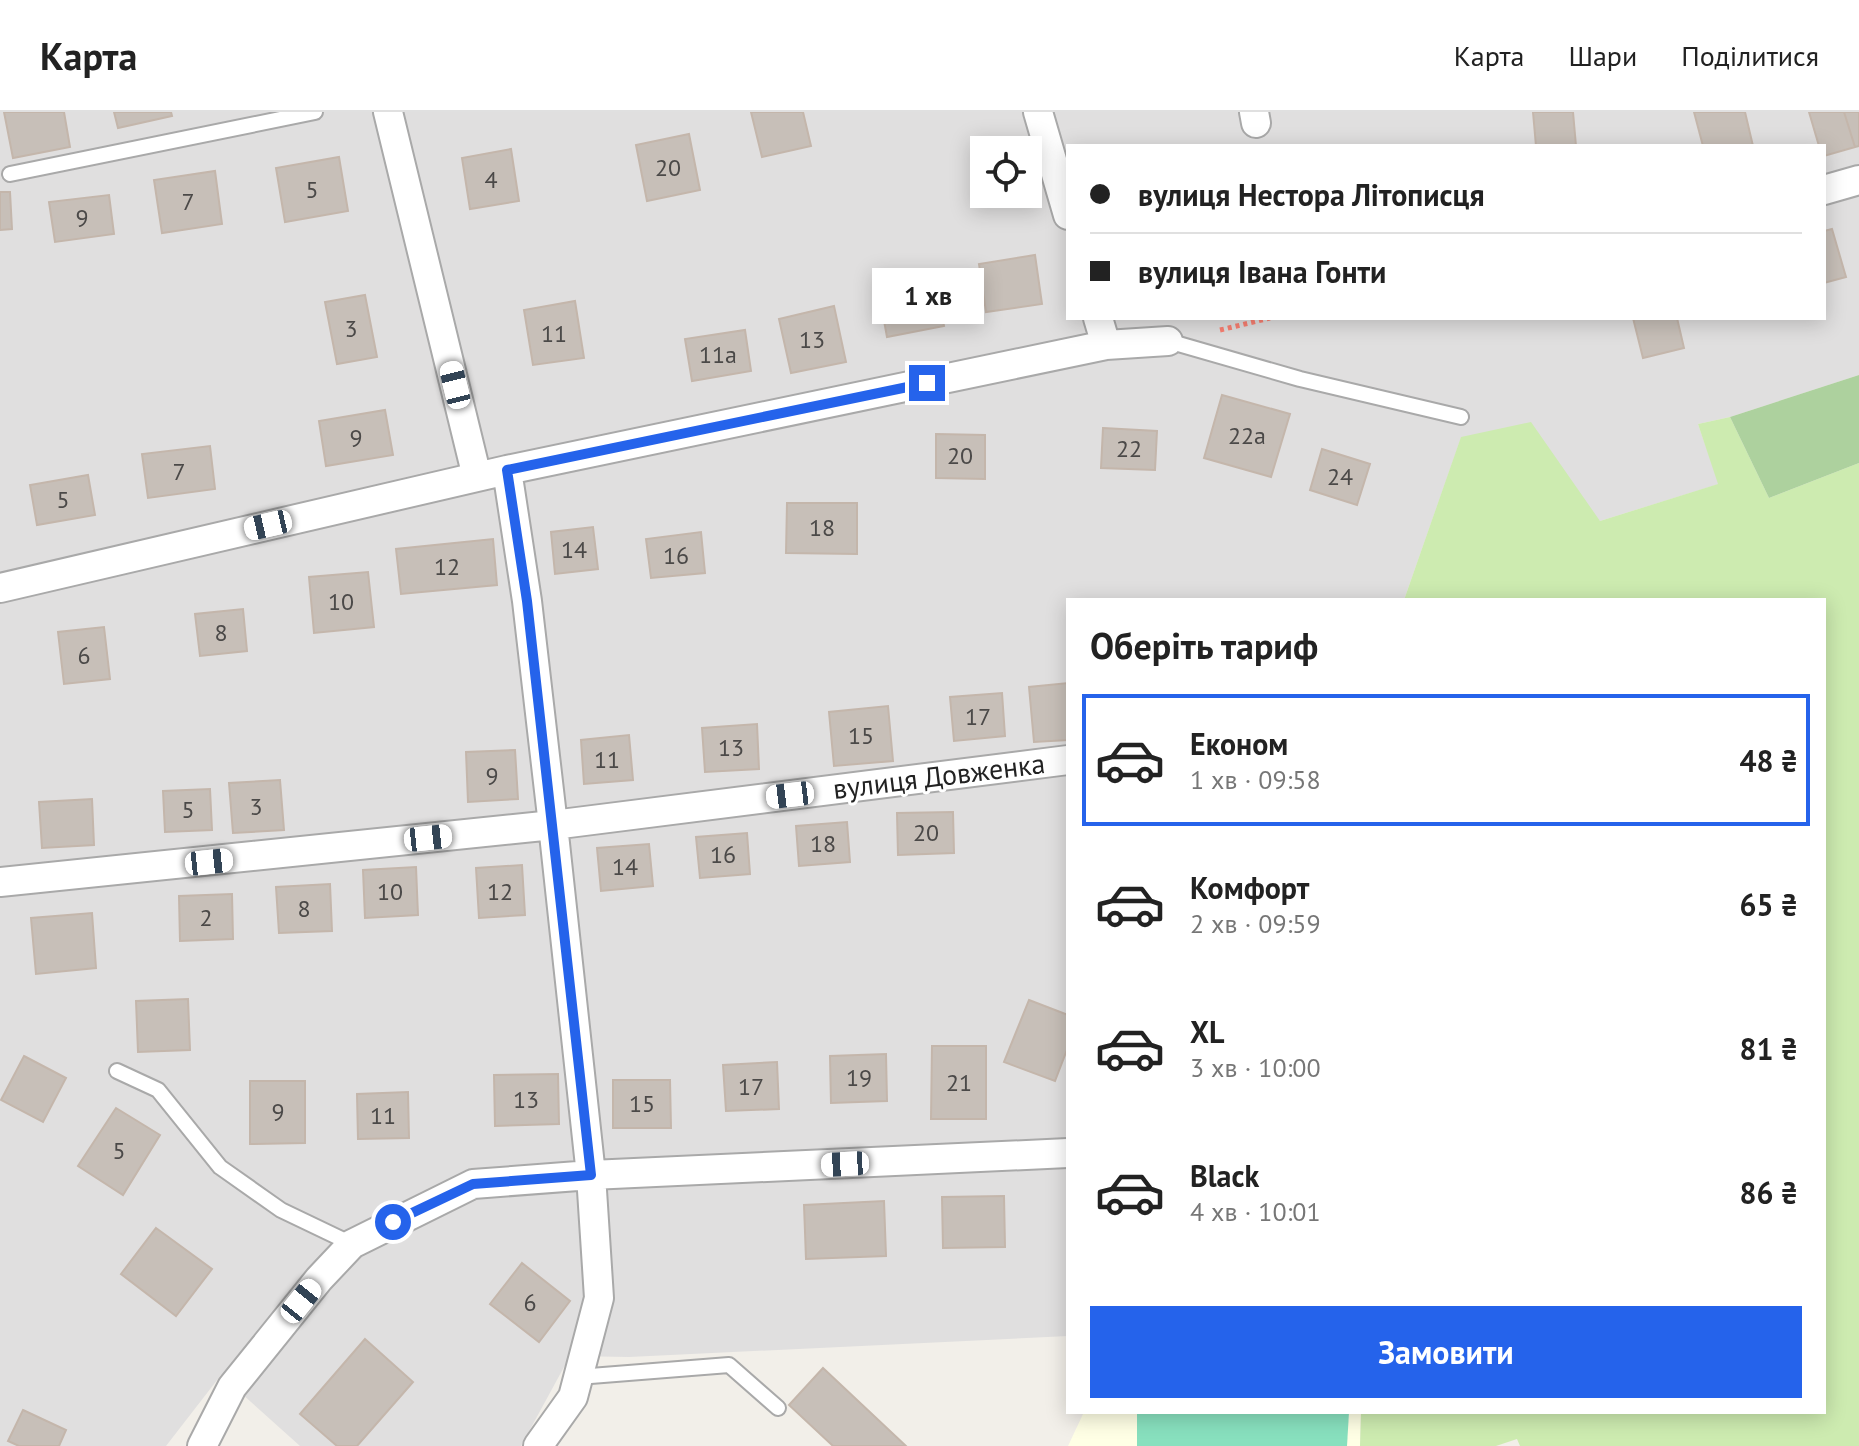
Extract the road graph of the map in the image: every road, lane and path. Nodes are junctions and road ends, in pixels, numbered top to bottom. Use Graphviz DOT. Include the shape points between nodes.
graph roads {
  1 [pos="315,112"];
  2 [pos="388,112"];
  3 [pos="1038,112"];
  4 [pos="10,174"];
  5 [pos="1859,180"];
  6 [pos="1826,189"];
  7 [pos="1066,208"];
  8 [pos="1099,320"];
  9 [pos="1168,341"];
  10 [pos="1106,345"];
  11 [pos="1461,417"];
  12 [pos="507,470"];
  13 [pos="477,477"];
  14 [pos="0,588"];
  15 [pos="1066,760"];
  16 [pos="553,825"];
  17 [pos="0,882"];
  18 [pos="117,1071"];
  19 [pos="1066,1153"];
  20 [pos="591,1175"];
  21 [pos="352,1244"];
  22 [pos="578,1377"];
  23 [pos="778,1408"];
  24 [pos="202,1446"];
  25 [pos="538,1446"];
  1 -- 4 [label="lane"];
  2 -- 13 [label="street"];
  3 -- 7 [label="street"];
  5 -- 6 [label="street"];
  8 -- 10 [label="street"];
  9 -- 10 [label="street"];
  9 -- 11 [label="lane"];
  10 -- 12 [label="street"];
  12 -- 13 [label="street"];
  12 -- 16 [label="street"];
  13 -- 14 [label="street"];
  15 -- 16 [label="street, вулиця Довженка"];
  16 -- 17 [label="street, вулиця Довженка"];
  16 -- 20 [label="street"];
  18 -- 21 [label="lane" via="158,1090 220,1167 281,1210"];
  19 -- 20 [label="street"];
  20 -- 21 [label="street" via="473,1184"];
  20 -- 22 [label="street" via="599,1298"];
  21 -- 24 [label="street" via="232,1387"];
  22 -- 23 [label="lane" via="729,1365"];
  22 -- 25 [label="street" via="573,1397"];
}
